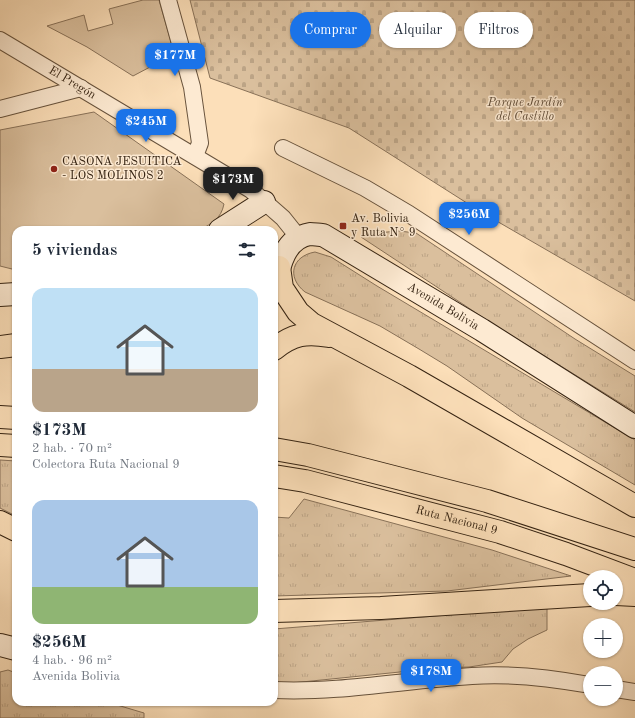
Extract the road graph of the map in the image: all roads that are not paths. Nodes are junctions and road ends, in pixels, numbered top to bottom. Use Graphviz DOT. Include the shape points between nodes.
graph roads {
  1 [pos="168,0"];
  2 [pos="0,40"];
  3 [pos="81,88"];
  4 [pos="0,109"];
  5 [pos="283,148"];
  6 [pos="196,156"];
  7 [pos="264,202"];
  8 [pos="226,226"];
  9 [pos="299,238"];
  10 [pos="278,268"];
  11 [pos="278,274"];
  12 [pos="12,294"];
  13 [pos="0,295"];
  14 [pos="340,339"];
  15 [pos="12,346"];
  16 [pos="278,346"];
  17 [pos="0,348"];
  18 [pos="635,361"];
  19 [pos="0,417"];
  20 [pos="12,418"];
  21 [pos="635,427"];
  22 [pos="0,445"];
  23 [pos="12,446"];
  24 [pos="278,450"];
  25 [pos="278,477"];
  26 [pos="635,506"];
  27 [pos="0,522"];
  28 [pos="12,528"];
  29 [pos="635,549"];
  30 [pos="635,580"];
  31 [pos="623,594"];
  32 [pos="583,595"];
  33 [pos="635,595"];
  34 [pos="278,611"];
  35 [pos="0,645"];
  36 [pos="12,648"];
  37 [pos="583,684"];
  38 [pos="278,690"];
  39 [pos="623,690"];
  40 [pos="635,692"];
  1 -- 6 [label="street" via="192,87 200,143"];
  2 -- 3 [label="street, El Pregón"];
  3 -- 4 [label="street"];
  3 -- 6 [label="street, El Pregón"];
  5 -- 18 [label="street" via="366,188 409,214"];
  6 -- 7 [label="street, El Pregón" via="251,190"];
  7 -- 8 [label="street"];
  7 -- 9 [label="street, El Pregón" via="283,218"];
  9 -- 10 [label="street" via="287,248"];
  9 -- 21 [label="street, Avenida Bolivia" via="311,234 323,235 482,330"];
  11 -- 14 [label="highway" via="282,288 298,312 312,324"];
  12 -- 13 [label="street"];
  14 -- 16 [label="highway" via="315,334 299,335"];
  14 -- 26 [label="highway"];
  15 -- 17 [label="highway"];
  19 -- 20 [label="highway"];
  22 -- 23 [label="highway"];
  24 -- 29 [label="highway" via="308,455 487,501"];
  25 -- 30 [label="highway, Ruta Nacional 9" via="305,481 500,532"];
  27 -- 28 [label="highway"];
  31 -- 33 [label="highway"];
  32 -- 34 [label="highway" via="381,608"];
  35 -- 36 [label="street"];
  37 -- 38 [label="street" via="515,675 421,680 301,692"];
  39 -- 40 [label="street"];
}
